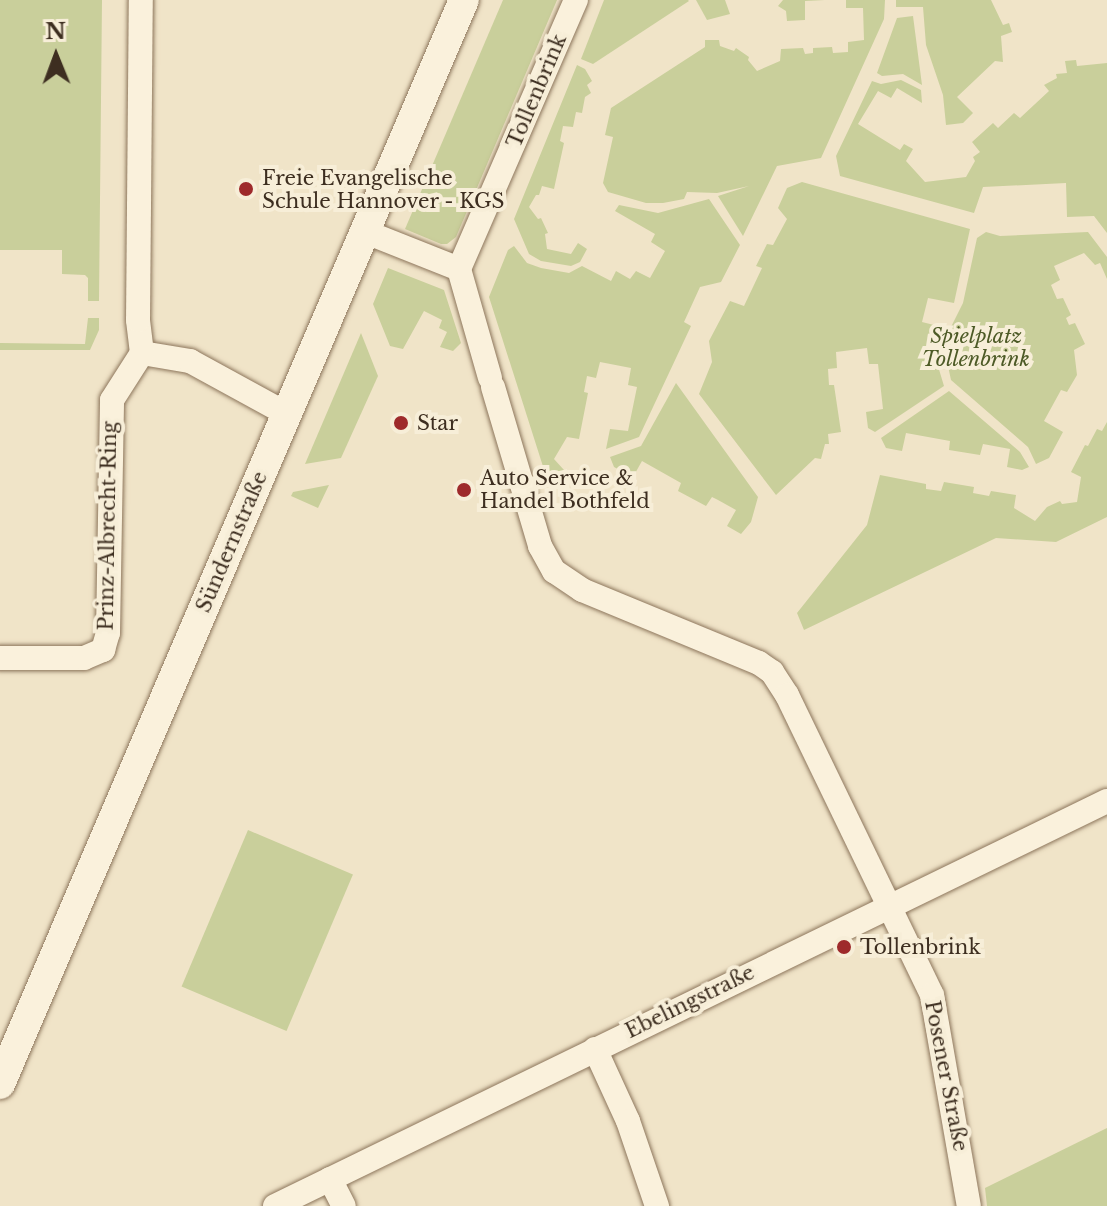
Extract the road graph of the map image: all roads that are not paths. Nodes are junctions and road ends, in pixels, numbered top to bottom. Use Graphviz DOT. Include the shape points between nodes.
graph roads {
  1 [pos="141,0"];
  2 [pos="464,0"];
  3 [pos="576,0"];
  4 [pos="366,232"];
  5 [pos="459,269"];
  6 [pos="142,353"];
  7 [pos="287,414"];
  8 [pos="0,658"];
  9 [pos="1107,801"];
  10 [pos="890,907"];
  11 [pos="595,1049"];
  12 [pos="2,1075"];
  13 [pos="330,1179"];
  14 [pos="275,1206"];
  15 [pos="344,1206"];
  16 [pos="657,1206"];
  17 [pos="969,1206"];
  1 -- 6 [label="street"];
  2 -- 4 [label="street, Sündernstraße"];
  3 -- 5 [label="street, Tollenbrink"];
  4 -- 5 [label="street"];
  4 -- 7 [label="street, Sündernstraße"];
  5 -- 10 [label="street" via="540,546 554,571 582,590 772,672"];
  6 -- 7 [label="street" via="190,361"];
  6 -- 8 [label="street, Prinz-Albrecht-Ring" via="112,400 108,633 103,650 84,658"];
  7 -- 12 [label="street, Sündernstraße"];
  9 -- 10 [label="street, Ebelingstraße"];
  10 -- 11 [label="street, Ebelingstraße"];
  10 -- 17 [label="street, Posener Straße" via="932,995"];
  11 -- 13 [label="street, Ebelingstraße"];
  11 -- 16 [label="street" via="628,1121"];
  13 -- 14 [label="street, Ebelingstraße"];
  13 -- 15 [label="street"];
}
